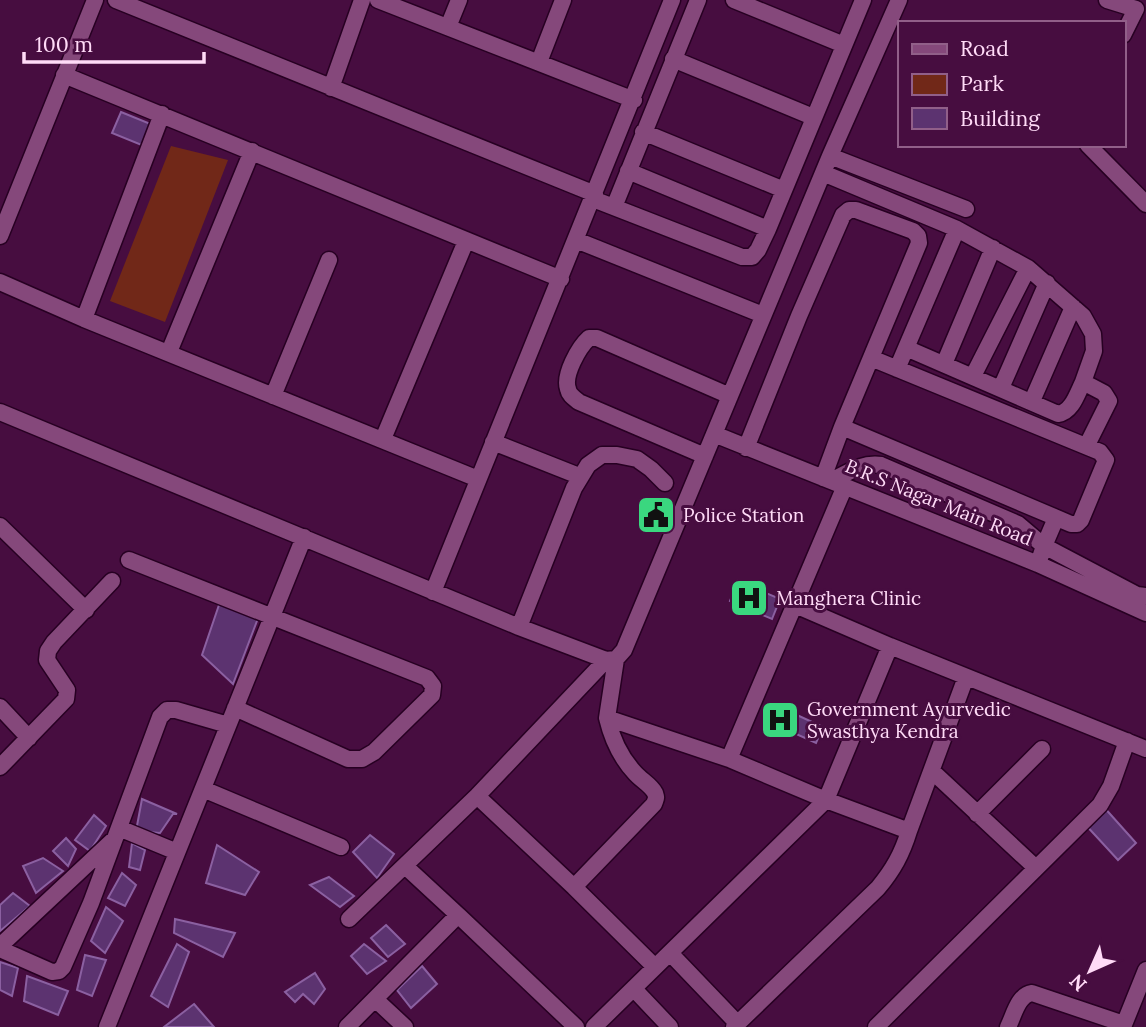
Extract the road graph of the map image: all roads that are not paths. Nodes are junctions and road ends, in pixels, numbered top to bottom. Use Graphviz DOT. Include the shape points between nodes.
graph roads {
  1 [pos="95,0"];
  2 [pos="116,0"];
  3 [pos="362,0"];
  4 [pos="378,0"];
  5 [pos="459,0"];
  6 [pos="564,0"];
  7 [pos="672,0"];
  8 [pos="698,0"];
  9 [pos="734,0"];
  10 [pos="863,0"];
  11 [pos="899,0"];
  12 [pos="1107,0"];
  13 [pos="1141,11"];
  14 [pos="448,27"];
  15 [pos="1125,32"];
  16 [pos="844,44"];
  17 [pos="673,59"];
  18 [pos="539,62"];
  19 [pos="64,75"];
  20 [pos="331,88"];
  21 [pos="634,100"];
  22 [pos="162,114"];
  23 [pos="813,117"];
  24 [pos="643,132"];
  25 [pos="1090,147"];
  26 [pos="252,151"];
  27 [pos="830,156"];
  28 [pos="628,171"];
  29 [pos="822,173"];
  30 [pos="784,190"];
  31 [pos="594,196"];
  32 [pos="1146,204"];
  33 [pos="614,207"];
  34 [pos="965,209"];
  35 [pos="768,229"];
  36 [pos="957,229"];
  37 [pos="0,236"];
  38 [pos="576,240"];
  39 [pos="466,241"];
  40 [pos="993,248"];
  41 [pos="329,260"];
  42 [pos="1028,268"];
  43 [pos="561,279"];
  44 [pos="0,282"];
  45 [pos="1047,283"];
  46 [pos="1073,307"];
  47 [pos="763,314"];
  48 [pos="84,318"];
  49 [pos="906,348"];
  50 [pos="169,352"];
  51 [pos="871,358"];
  52 [pos="944,364"];
  53 [pos="897,369"];
  54 [pos="973,376"];
  55 [pos="1083,382"];
  56 [pos="1001,388"];
  57 [pos="274,396"];
  58 [pos="730,396"];
  59 [pos="1032,401"];
  60 [pos="0,412"];
  61 [pos="842,427"];
  62 [pos="714,434"];
  63 [pos="383,439"];
  64 [pos="493,442"];
  65 [pos="1087,445"];
  66 [pos="746,448"];
  67 [pos="705,456"];
  68 [pos="579,476"];
  69 [pos="478,479"];
  70 [pos="665,482"];
  71 [pos="833,482"];
  72 [pos="1056,518"];
  73 [pos="0,526"];
  74 [pos="304,537"];
  75 [pos="1045,547"];
  76 [pos="129,559"];
  77 [pos="1038,564"];
  78 [pos="112,581"];
  79 [pos="433,592"];
  80 [pos="1146,596"];
  81 [pos="795,605"];
  82 [pos="86,610"];
  83 [pos="1146,613"];
  84 [pos="272,615"];
  85 [pos="519,627"];
  86 [pos="890,646"];
  87 [pos="611,659"];
  88 [pos="966,677"];
  89 [pos="0,707"];
  90 [pos="235,708"];
  91 [pos="607,718"];
  92 [pos="228,725"];
  93 [pos="29,738"];
  94 [pos="1127,741"];
  95 [pos="1042,749"];
  96 [pos="1146,749"];
  97 [pos="729,760"];
  98 [pos="0,767"];
  99 [pos="932,771"];
  100 [pos="203,789"];
  101 [pos="477,796"];
  102 [pos="826,800"];
  103 [pos="977,814"];
  104 [pos="909,831"];
  105 [pos="118,832"];
  106 [pos="341,847"];
  107 [pos="177,852"];
  108 [pos="405,866"];
  109 [pos="1036,868"];
  110 [pos="574,887"];
  111 [pos="458,915"];
  112 [pos="349,919"];
  113 [pos="0,948"];
  114 [pos="670,953"];
  115 [pos="655,967"];
  116 [pos="1146,970"];
  117 [pos="634,989"];
  118 [pos="375,999"];
  119 [pos="736,1025"];
  120 [pos="1123,1025"];
  121 [pos="107,1027"];
  122 [pos="347,1027"];
  123 [pos="405,1027"];
  124 [pos="576,1027"];
  125 [pos="594,1027"];
  126 [pos="670,1027"];
  127 [pos="876,1027"];
  128 [pos="1008,1027"];
  1 -- 19 [label="street"];
  2 -- 20 [label="street"];
  3 -- 20 [label="street"];
  4 -- 14 [label="street"];
  5 -- 14 [label="street"];
  6 -- 18 [label="street"];
  7 -- 21 [label="street"];
  8 -- 17 [label="street"];
  9 -- 16 [label="street"];
  10 -- 16 [label="street"];
  11 -- 27 [label="street"];
  12 -- 13 [label="street"];
  13 -- 15 [label="street"];
  14 -- 18 [label="street"];
  16 -- 23 [label="street"];
  17 -- 23 [label="street"];
  17 -- 24 [label="street"];
  18 -- 21 [label="street"];
  19 -- 22 [label="street"];
  19 -- 37 [label="street"];
  20 -- 31 [label="street"];
  21 -- 31 [label="street"];
  22 -- 26 [label="street"];
  22 -- 48 [label="street"];
  23 -- 30 [label="street"];
  24 -- 28 [label="street"];
  24 -- 30 [label="street"];
  25 -- 32 [label="street"];
  26 -- 39 [label="street"];
  26 -- 50 [label="street"];
  27 -- 29 [label="street"];
  27 -- 34 [label="street"];
  28 -- 33 [label="street"];
  28 -- 35 [label="street"];
  29 -- 36 [label="street"];
  29 -- 47 [label="street"];
  30 -- 35 [label="street"];
  31 -- 33 [label="street"];
  31 -- 38 [label="street"];
  33 -- 35 [label="street" via="743,257 752,257"];
  36 -- 40 [label="street"];
  36 -- 49 [label="street"];
  38 -- 43 [label="street"];
  38 -- 47 [label="street"];
  39 -- 43 [label="street"];
  39 -- 63 [label="street"];
  40 -- 42 [label="street"];
  40 -- 52 [label="street"];
  41 -- 57 [label="street"];
  42 -- 45 [label="street"];
  42 -- 54 [label="street"];
  43 -- 64 [label="street"];
  44 -- 48 [label="street"];
  45 -- 46 [label="street"];
  45 -- 56 [label="street"];
  46 -- 55 [label="street" via="1093,334 1094,351"];
  46 -- 59 [label="street"];
  47 -- 58 [label="street"];
  48 -- 50 [label="street"];
  49 -- 52 [label="street"];
  49 -- 53 [label="street"];
  50 -- 57 [label="street"];
  51 -- 53 [label="street"];
  51 -- 61 [label="street"];
  51 -- 66 [label="street" via="918,236 849,210 799,316"];
  52 -- 54 [label="street"];
  53 -- 65 [label="street"];
  54 -- 56 [label="street"];
  55 -- 59 [label="street" via="1064,413"];
  55 -- 65 [label="street" via="1104,393 1109,401"];
  56 -- 59 [label="street"];
  57 -- 63 [label="street"];
  58 -- 62 [label="street"];
  58 -- 67 [label="street" via="597,338 583,344 569,373 569,393 579,401"];
  60 -- 74 [label="street"];
  61 -- 71 [label="street"];
  61 -- 72 [label="street"];
  62 -- 66 [label="street, B.R.S Nagar Main Road"];
  62 -- 67 [label="street"];
  63 -- 69 [label="street"];
  64 -- 68 [label="street"];
  64 -- 69 [label="street"];
  65 -- 72 [label="street" via="1106,460 1081,520 1070,524"];
  66 -- 71 [label="street, B.R.S Nagar Main Road"];
  67 -- 87 [label="street" via="624,650"];
  68 -- 70 [label="street" via="602,455 617,455 637,459"];
  68 -- 85 [label="street"];
  69 -- 79 [label="street"];
  71 -- 75 [label="street" via="861,466 881,465 1018,524"];
  71 -- 77 [label="street, B.R.S Nagar Main Road"];
  71 -- 81 [label="street"];
  72 -- 75 [label="street"];
  73 -- 82 [label="street"];
  74 -- 79 [label="street"];
  74 -- 84 [label="street"];
  75 -- 77 [label="street"];
  75 -- 80 [label="street"];
  76 -- 84 [label="street"];
  77 -- 83 [label="street, B.R.S Nagar Main Road"];
  78 -- 82 [label="street"];
  79 -- 85 [label="street"];
  81 -- 86 [label="street"];
  81 -- 97 [label="street"];
  82 -- 93 [label="street" via="48,651 47,660 67,690 66,699"];
  84 -- 90 [label="street"];
  84 -- 90 [label="street" via="427,678 432,695 362,759 348,759"];
  85 -- 87 [label="street"];
  86 -- 88 [label="street"];
  86 -- 102 [label="street"];
  87 -- 91 [label="street"];
  87 -- 101 [label="street"];
  88 -- 94 [label="street"];
  88 -- 99 [label="street"];
  89 -- 93 [label="street"];
  90 -- 92 [label="street"];
  91 -- 97 [label="street"];
  91 -- 110 [label="street" via="622,757 656,798"];
  92 -- 100 [label="street"];
  92 -- 105 [label="street" via="167,710 160,717"];
  93 -- 98 [label="street"];
  94 -- 96 [label="street"];
  94 -- 109 [label="street" via="1100,805"];
  95 -- 103 [label="street"];
  97 -- 102 [label="street"];
  99 -- 103 [label="street"];
  99 -- 104 [label="street"];
  100 -- 106 [label="street"];
  100 -- 107 [label="street"];
  101 -- 108 [label="street"];
  101 -- 110 [label="street"];
  102 -- 104 [label="street"];
  102 -- 114 [label="street"];
  103 -- 109 [label="street"];
  104 -- 119 [label="street" via="893,870 878,888"];
  105 -- 107 [label="street"];
  105 -- 113 [label="street"];
  105 -- 113 [label="street" via="59,971"];
  107 -- 121 [label="street"];
  108 -- 111 [label="street"];
  108 -- 112 [label="street"];
  109 -- 127 [label="street"];
  110 -- 115 [label="street"];
  111 -- 118 [label="street"];
  111 -- 124 [label="street"];
  114 -- 115 [label="street"];
  114 -- 119 [label="street"];
  115 -- 117 [label="street"];
  116 -- 120 [label="street"];
  117 -- 125 [label="street"];
  117 -- 126 [label="street"];
  118 -- 122 [label="street"];
  118 -- 123 [label="street"];
  120 -- 128 [label="street" via="1032,993 1020,1000"];
}
